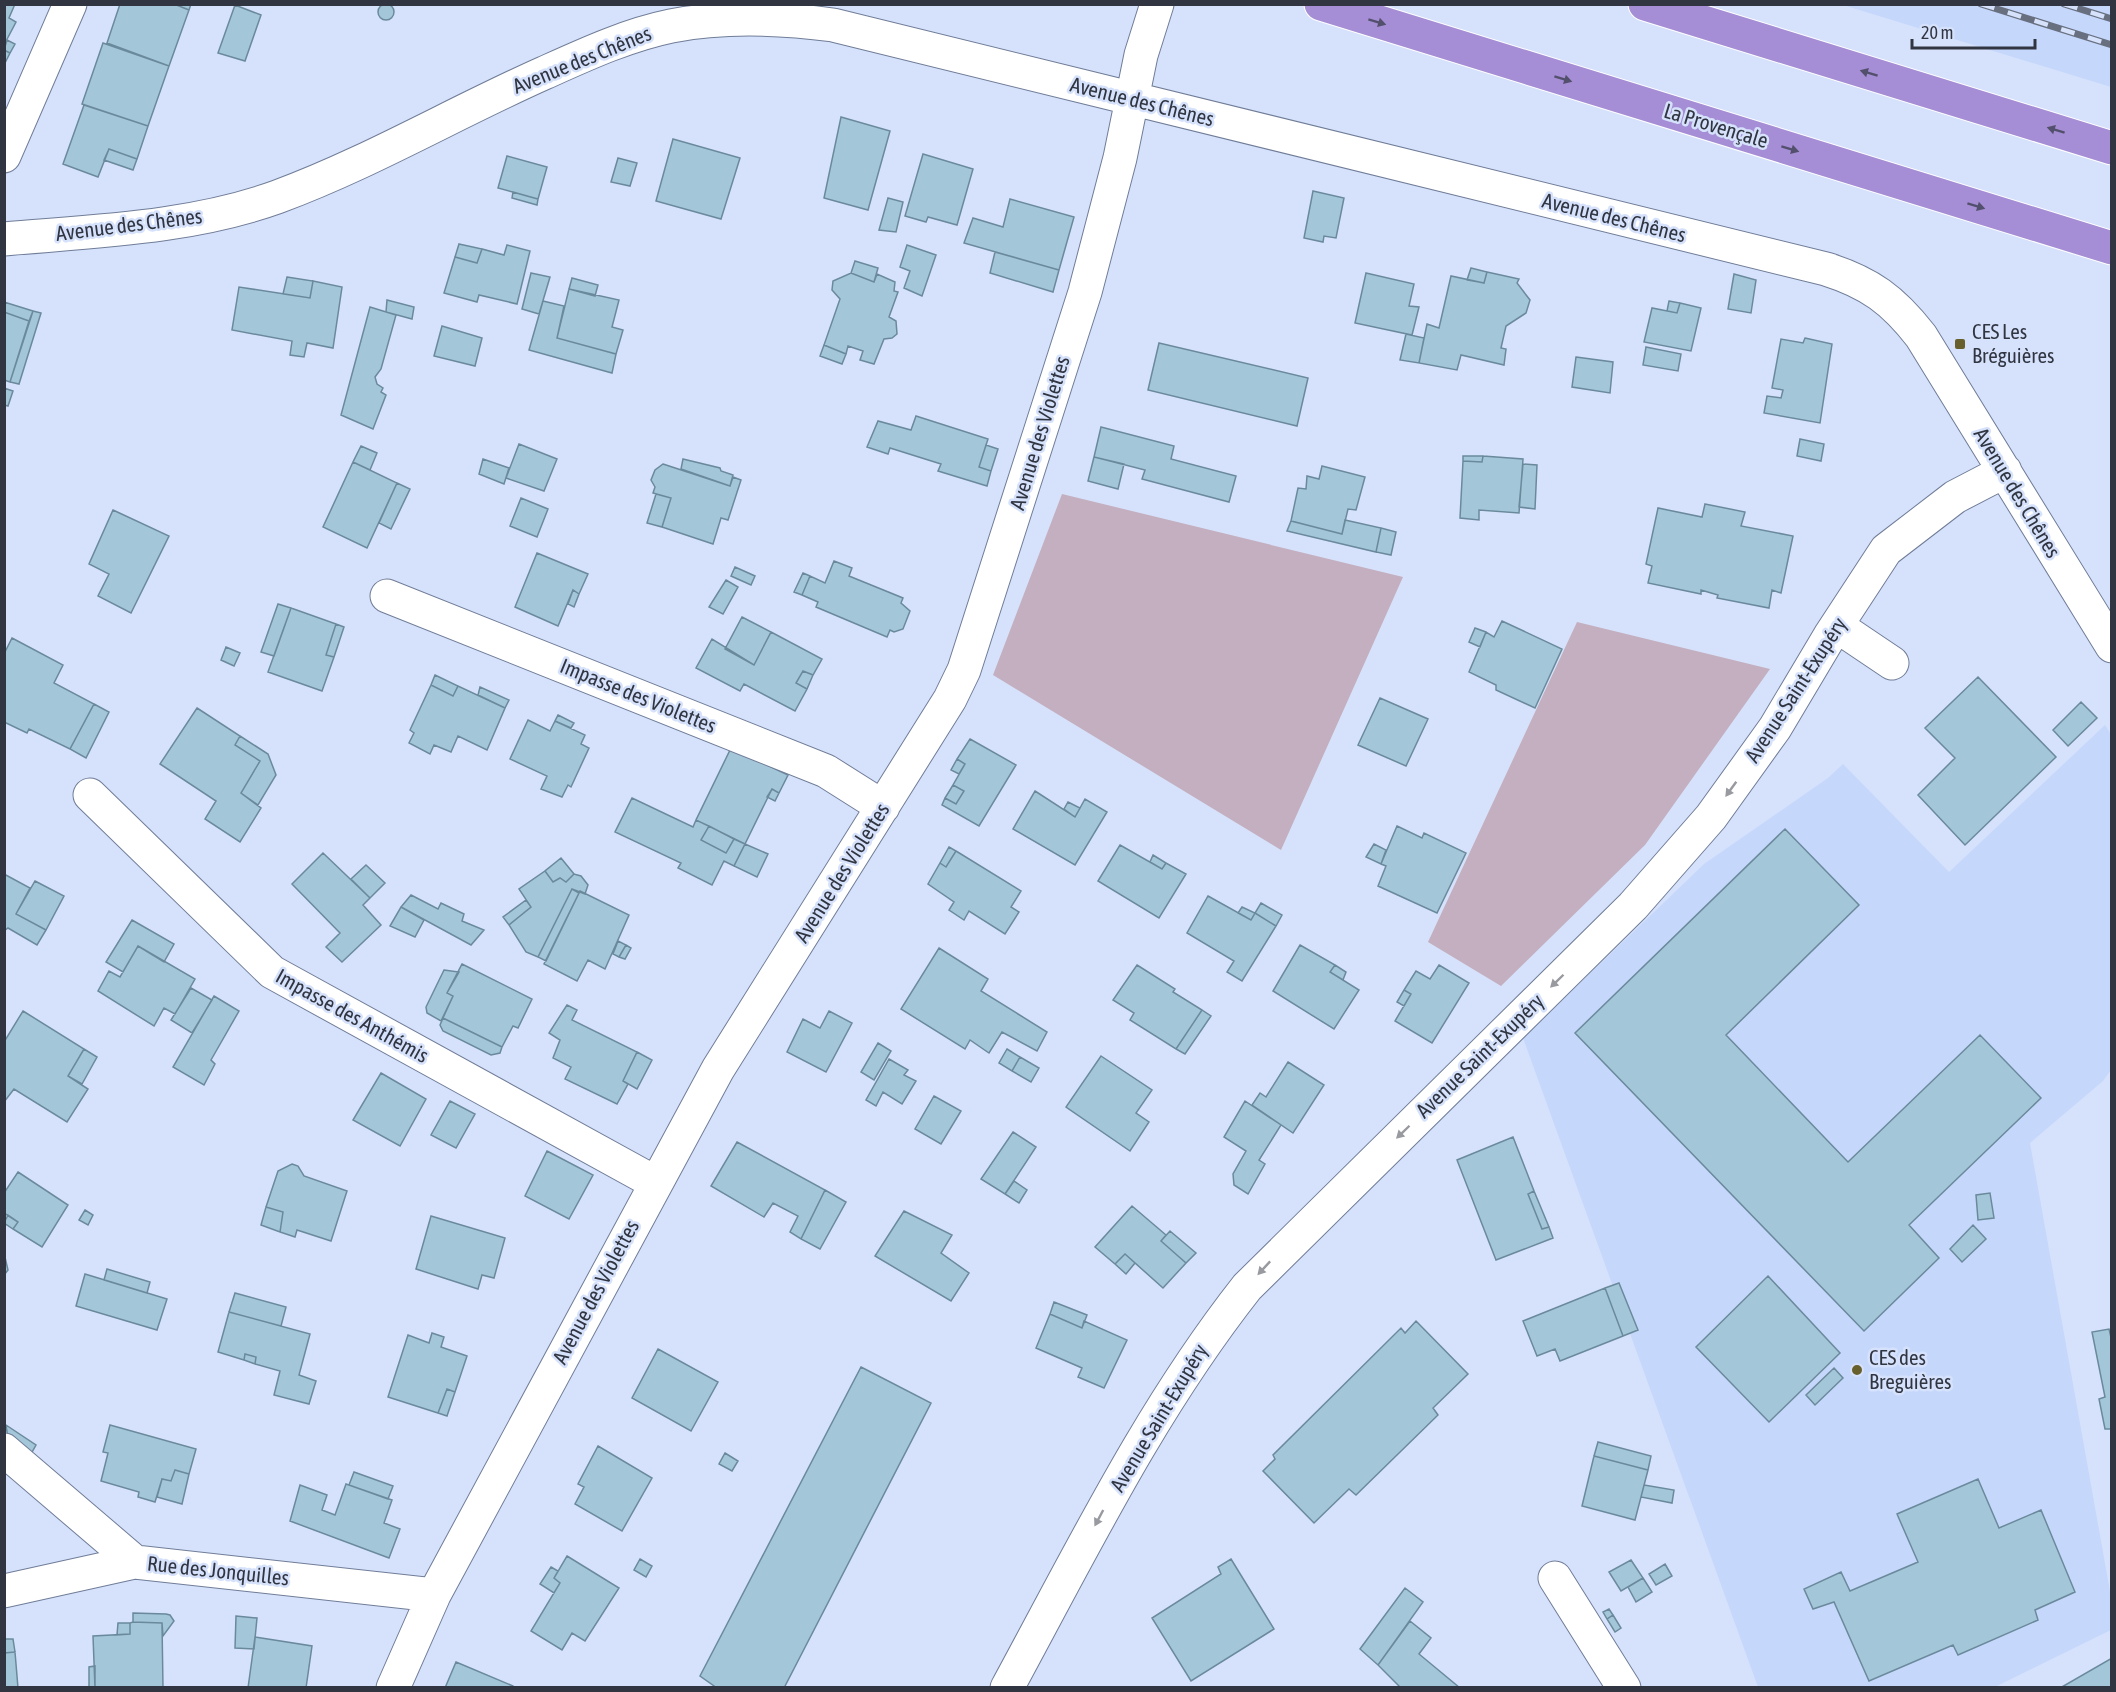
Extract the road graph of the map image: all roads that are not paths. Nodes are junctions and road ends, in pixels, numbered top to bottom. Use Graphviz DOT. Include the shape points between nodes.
graph roads {
  1 [pos="70,4"];
  2 [pos="1157,4"];
  3 [pos="1321,4"];
  4 [pos="1645,4"];
  5 [pos="1132,100"];
  6 [pos="2112,147"];
  7 [pos="4,156"];
  8 [pos="4,239"];
  9 [pos="2112,248"];
  10 [pos="2005,471"];
  11 [pos="387,596"];
  12 [pos="1834,630"];
  13 [pos="2112,646"];
  14 [pos="1892,663"];
  15 [pos="90,795"];
  16 [pos="883,807"];
  17 [pos="654,1182"];
  18 [pos="4,1450"];
  19 [pos="135,1562"];
  20 [pos="1555,1578"];
  21 [pos="4,1592"];
  22 [pos="434,1595"];
  23 [pos="393,1688"];
  24 [pos="1007,1688"];
  25 [pos="1624,1688"];
  1 -- 7 [label="street"];
  2 -- 5 [label="street, Avenue des Violettes"];
  3 -- 9 [label="highway, La Provençale, one-way"];
  6 -- 4 [label="highway, one-way"];
  5 -- 8 [label="street, Avenue des Chênes" via="833,25 767,20 698,22 631,37 582,56 345,169 236,209 178,221"];
  5 -- 10 [label="street, Avenue des Chênes" via="1816,267 1859,281 1888,300 1921,336"];
  5 -- 16 [label="street, Avenue des Violettes" via="1085,292 967,662 950,699"];
  10 -- 12 [label="street, Avenue Saint-Exupéry" via="1954,497 1901,536 1886,550"];
  10 -- 13 [label="street, Avenue des Chênes"];
  11 -- 16 [label="street, Impasse des Violettes" via="826,771"];
  12 -- 14 [label="street"];
  12 -- 24 [label="street, Avenue Saint-Exupéry, one-way" via="1775,728 1711,817 1668,868 1634,906 1280,1251 1236,1300 1178,1381 1140,1444"];
  15 -- 17 [label="street, Impasse des Anthémis" via="272,972"];
  16 -- 17 [label="street, Avenue des Violettes" via="718,1069"];
  17 -- 22 [label="street, Avenue des Violettes"];
  18 -- 19 [label="street"];
  19 -- 21 [label="street, Rue des Jonquilles"];
  19 -- 22 [label="street, Rue des Jonquilles"];
  20 -- 25 [label="street"];
  22 -- 23 [label="street, Avenue des Violettes"];
}
